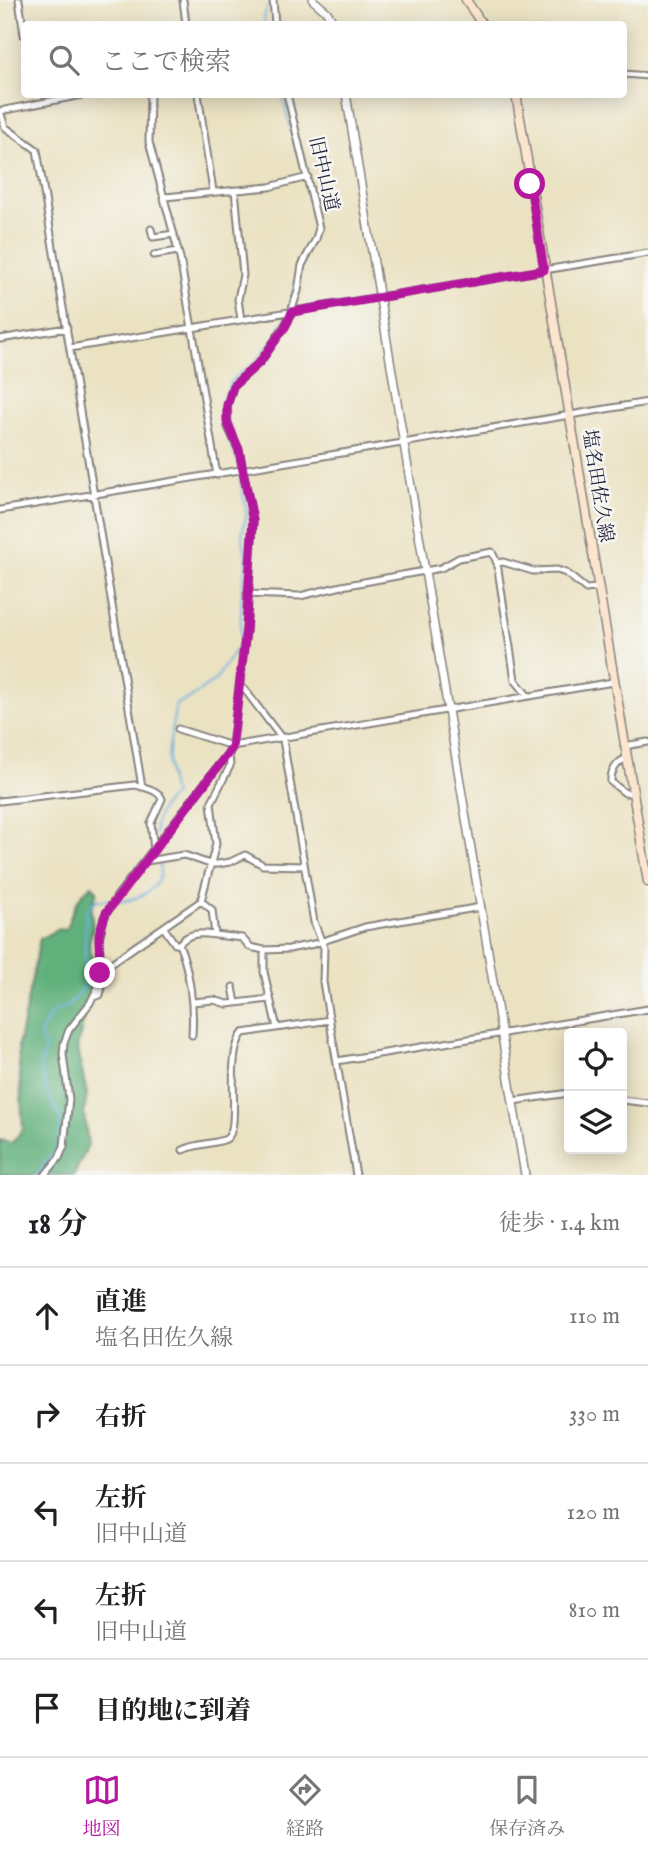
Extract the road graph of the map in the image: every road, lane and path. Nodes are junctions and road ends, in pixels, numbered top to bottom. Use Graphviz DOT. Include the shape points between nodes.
graph roads {
  1 [pos="19,0"];
  2 [pos="183,0"];
  3 [pos="273,0"];
  4 [pos="313,0"];
  5 [pos="466,0"];
  6 [pos="22,21"];
  7 [pos="186,21"];
  8 [pos="275,21"];
  9 [pos="332,21"];
  10 [pos="480,21"];
  11 [pos="627,74"];
  12 [pos="648,76"];
  13 [pos="34,98"];
  14 [pos="66,98"];
  15 [pos="150,98"];
  16 [pos="199,98"];
  17 [pos="288,98"];
  18 [pos="347,98"];
  19 [pos="517,98"];
  20 [pos="35,104"];
  21 [pos="0,111"];
  22 [pos="308,177"];
  23 [pos="235,190"];
  24 [pos="213,191"];
  25 [pos="164,197"];
  26 [pos="151,229"];
  27 [pos="174,234"];
  28 [pos="178,251"];
  29 [pos="648,253"];
  30 [pos="153,256"];
  31 [pos="544,270"];
  32 [pos="379,298"];
  33 [pos="292,312"];
  34 [pos="241,320"];
  35 [pos="67,328"];
  36 [pos="192,328"];
  37 [pos="0,339"];
  38 [pos="70,348"];
  39 [pos="648,402"];
  40 [pos="569,415"];
  41 [pos="402,443"];
  42 [pos="243,470"];
  43 [pos="216,475"];
  44 [pos="94,494"];
  45 [pos="0,510"];
  46 [pos="497,563"];
  47 [pos="424,570"];
  48 [pos="597,588"];
  49 [pos="247,594"];
  50 [pos="613,682"];
  51 [pos="240,687"];
  52 [pos="528,696"];
  53 [pos="447,709"];
  54 [pos="178,729"];
  55 [pos="281,737"];
  56 [pos="648,742"];
  57 [pos="624,746"];
  58 [pos="231,749"];
  59 [pos="626,759"];
  60 [pos="142,787"];
  61 [pos="632,793"];
  62 [pos="0,801"];
  63 [pos="154,850"];
  64 [pos="146,861"];
  65 [pos="210,864"];
  66 [pos="304,866"];
  67 [pos="648,883"];
  68 [pos="201,901"];
  69 [pos="481,907"];
  70 [pos="164,928"];
  71 [pos="215,935"];
  72 [pos="323,940"];
  73 [pos="179,944"];
  74 [pos="264,950"];
  75 [pos="233,987"];
  76 [pos="93,997"];
  77 [pos="270,999"];
  78 [pos="192,1002"];
  79 [pos="236,1003"];
  80 [pos="648,1009"];
  81 [pos="330,1020"];
  82 [pos="277,1028"];
  83 [pos="502,1034"];
  84 [pos="192,1035"];
  85 [pos="337,1062"];
  86 [pos="564,1094"];
  87 [pos="513,1101"];
  88 [pos="627,1101"];
  89 [pos="648,1103"];
  90 [pos="183,1150"];
  91 [pos="45,1175"];
  92 [pos="356,1175"];
  93 [pos="525,1175"];
  1 -- 6 [label="street"];
  2 -- 7 [label="street"];
  3 -- 8 [label="street"];
  4 -- 9 [label="street"];
  5 -- 10 [label="main road"];
  11 -- 12 [label="street"];
  13 -- 20 [label="street"];
  14 -- 20 [label="street"];
  15 -- 25 [label="street" via="149,142"];
  16 -- 24 [label="street"];
  17 -- 22 [label="street, 旧中山道"];
  18 -- 32 [label="street"];
  19 -- 31 [label="main road, 塩名田佐久線"];
  20 -- 21 [label="street"];
  21 -- 35 [label="street" via="5,127 37,149"];
  22 -- 23 [label="street"];
  22 -- 33 [label="street, 旧中山道" via="319,228 300,271"];
  23 -- 24 [label="street"];
  23 -- 34 [label="street" via="243,275 238,299"];
  24 -- 25 [label="street"];
  25 -- 27 [label="street"];
  26 -- 27 [label="street" via="153,237"];
  27 -- 28 [label="street"];
  28 -- 30 [label="street"];
  28 -- 36 [label="street"];
  29 -- 31 [label="street"];
  31 -- 32 [label="street"];
  31 -- 40 [label="main road, 塩名田佐久線"];
  32 -- 33 [label="street"];
  32 -- 41 [label="street"];
  33 -- 34 [label="street"];
  33 -- 42 [label="street, 旧中山道" via="260,362 231,391 227,421"];
  34 -- 36 [label="street"];
  35 -- 37 [label="street"];
  35 -- 38 [label="street"];
  36 -- 38 [label="street"];
  36 -- 43 [label="street"];
  38 -- 44 [label="street"];
  39 -- 40 [label="street"];
  40 -- 41 [label="street"];
  40 -- 48 [label="main road, 塩名田佐久線"];
  41 -- 42 [label="street"];
  41 -- 47 [label="street"];
  42 -- 43 [label="street"];
  42 -- 49 [label="street, 旧中山道" via="253,513"];
  43 -- 44 [label="street"];
  44 -- 45 [label="street"];
  44 -- 60 [label="street"];
  46 -- 47 [label="street" via="490,553"];
  46 -- 48 [label="street" via="533,571 556,570 586,589"];
  46 -- 52 [label="street" via="515,680"];
  47 -- 49 [label="street" via="300,596"];
  47 -- 53 [label="street"];
  48 -- 50 [label="main road, 塩名田佐久線"];
  49 -- 51 [label="street, 旧中山道"];
  50 -- 52 [label="street"];
  50 -- 57 [label="main road, 塩名田佐久線"];
  51 -- 55 [label="street"];
  51 -- 58 [label="street, 旧中山道"];
  52 -- 53 [label="street"];
  53 -- 55 [label="street"];
  53 -- 69 [label="street"];
  54 -- 58 [label="street"];
  55 -- 58 [label="street"];
  55 -- 66 [label="street"];
  56 -- 57 [label="street"];
  57 -- 59 [label="main road, 塩名田佐久線"];
  58 -- 63 [label="street, 旧中山道"];
  58 -- 65 [label="street" via="230,766 211,803 216,837"];
  59 -- 61 [label="main road, 塩名田佐久線"];
  59 -- 61 [label="street" via="612,772 611,782"];
  60 -- 62 [label="street"];
  60 -- 63 [label="street" via="162,796 151,822"];
  61 -- 67 [label="main road, 塩名田佐久線"];
  63 -- 64 [label="street, 旧中山道"];
  64 -- 65 [label="street" via="190,855"];
  64 -- 76 [label="street, 旧中山道" via="104,917 100,973"];
  65 -- 66 [label="street" via="245,855 263,865"];
  65 -- 68 [label="street"];
  66 -- 72 [label="street" via="314,922"];
  68 -- 70 [label="street"];
  68 -- 71 [label="street" via="212,910"];
  69 -- 72 [label="street" via="376,925"];
  69 -- 83 [label="street"];
  70 -- 73 [label="street"];
  70 -- 76 [label="street" via="108,966 100,995"];
  71 -- 73 [label="street" via="198,933"];
  71 -- 74 [label="street" via="242,938 248,946"];
  72 -- 74 [label="street" via="304,947"];
  72 -- 81 [label="street"];
  73 -- 78 [label="street"];
  74 -- 77 [label="street"];
  75 -- 79 [label="street"];
  76 -- 91 [label="street, 旧中山道" via="64,1044 69,1099 65,1141"];
  77 -- 79 [label="street"];
  77 -- 82 [label="street"];
  78 -- 79 [label="street"];
  78 -- 84 [label="street"];
  80 -- 83 [label="street"];
  81 -- 82 [label="street"];
  81 -- 85 [label="street"];
  82 -- 90 [label="street" via="247,1031 238,1039 230,1135"];
  83 -- 85 [label="street"];
  83 -- 87 [label="street"];
  85 -- 92 [label="street"];
  86 -- 87 [label="street"];
  87 -- 93 [label="street"];
  88 -- 89 [label="street"];
}
